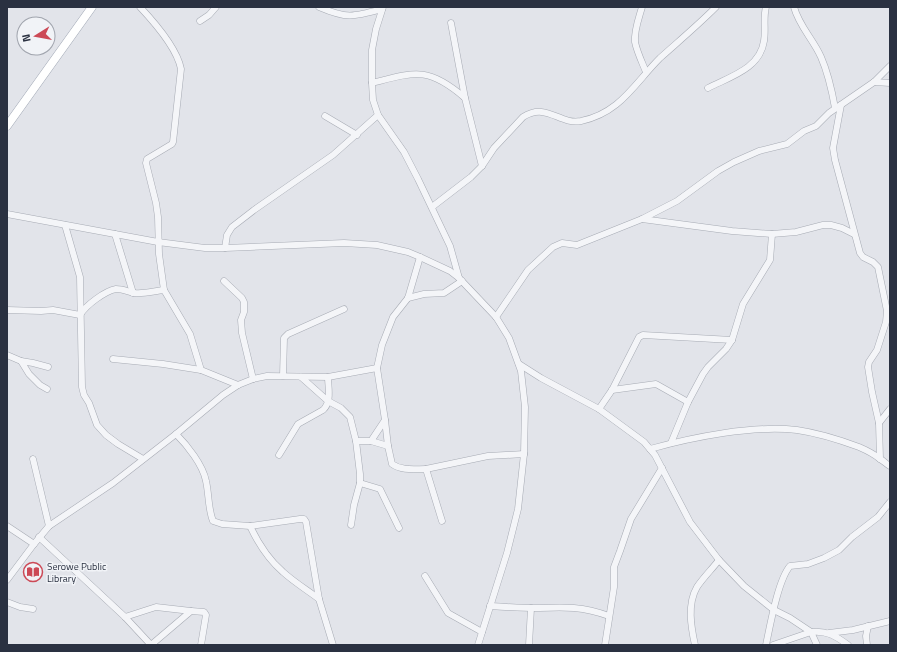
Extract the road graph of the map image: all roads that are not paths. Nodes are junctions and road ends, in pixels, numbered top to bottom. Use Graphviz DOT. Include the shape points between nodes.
graph roads {
  1 [pos="92,7"];
  2 [pos="140,7"];
  3 [pos="216,7"];
  4 [pos="319,7"];
  5 [pos="642,7"];
  6 [pos="716,7"];
  7 [pos="766,7"];
  8 [pos="794,7"];
  9 [pos="382,8"];
  10 [pos="200,21"];
  11 [pos="451,23"];
  12 [pos="890,66"];
  13 [pos="646,72"];
  14 [pos="874,82"];
  15 [pos="372,83"];
  16 [pos="890,83"];
  17 [pos="708,88"];
  18 [pos="464,98"];
  19 [pos="841,104"];
  20 [pos="835,108"];
  21 [pos="378,115"];
  22 [pos="325,116"];
  23 [pos="7,126"];
  24 [pos="357,135"];
  25 [pos="482,166"];
  26 [pos="432,207"];
  27 [pos="7,214"];
  28 [pos="642,219"];
  29 [pos="65,225"];
  30 [pos="115,234"];
  31 [pos="772,234"];
  32 [pos="854,234"];
  33 [pos="158,242"];
  34 [pos="225,248"];
  35 [pos="420,257"];
  36 [pos="461,280"];
  37 [pos="224,281"];
  38 [pos="164,290"];
  39 [pos="133,293"];
  40 [pos="408,298"];
  41 [pos="344,309"];
  42 [pos="7,310"];
  43 [pos="80,314"];
  44 [pos="496,317"];
  45 [pos="732,340"];
  46 [pos="7,355"];
  47 [pos="113,359"];
  48 [pos="21,361"];
  49 [pos="519,364"];
  50 [pos="48,367"];
  51 [pos="377,368"];
  52 [pos="201,370"];
  53 [pos="283,376"];
  54 [pos="301,377"];
  55 [pos="328,377"];
  56 [pos="254,379"];
  57 [pos="238,385"];
  58 [pos="47,389"];
  59 [pos="612,390"];
  60 [pos="328,401"];
  61 [pos="688,402"];
  62 [pos="599,409"];
  63 [pos="890,409"];
  64 [pos="385,420"];
  65 [pos="879,423"];
  66 [pos="176,434"];
  67 [pos="356,441"];
  68 [pos="371,441"];
  69 [pos="671,443"];
  70 [pos="388,446"];
  71 [pos="650,449"];
  72 [pos="279,454"];
  73 [pos="524,454"];
  74 [pos="33,459"];
  75 [pos="143,459"];
  76 [pos="880,459"];
  77 [pos="890,466"];
  78 [pos="662,468"];
  79 [pos="426,469"];
  80 [pos="360,483"];
  81 [pos="890,502"];
  82 [pos="442,521"];
  83 [pos="351,525"];
  84 [pos="7,526"];
  85 [pos="49,526"];
  86 [pos="250,526"];
  87 [pos="400,528"];
  88 [pos="39,537"];
  89 [pos="34,544"];
  90 [pos="719,560"];
  91 [pos="424,576"];
  92 [pos="7,580"];
  93 [pos="319,599"];
  94 [pos="7,602"];
  95 [pos="490,606"];
  96 [pos="33,608"];
  97 [pos="531,608"];
  98 [pos="774,610"];
  99 [pos="191,611"];
  100 [pos="609,616"];
  101 [pos="125,617"];
  102 [pos="890,620"];
  103 [pos="868,626"];
  104 [pos="482,632"];
  105 [pos="811,632"];
  106 [pos="829,633"];
  107 [pos="151,645"];
  108 [pos="201,645"];
  109 [pos="333,645"];
  110 [pos="478,645"];
  111 [pos="528,645"];
  112 [pos="606,645"];
  113 [pos="695,645"];
  114 [pos="766,645"];
  115 [pos="773,645"];
  116 [pos="817,645"];
  117 [pos="848,645"];
  118 [pos="867,645"];
  1 -- 23 [label="main road"];
  2 -- 33 [label="street" via="170,44 181,69 173,142 146,163 156,203"];
  3 -- 10 [label="street"];
  4 -- 9 [label="street" via="348,16"];
  5 -- 13 [label="street" via="635,40"];
  6 -- 13 [label="street"];
  7 -- 17 [label="street" via="764,40 759,54 741,73"];
  8 -- 20 [label="street" via="801,25 821,57"];
  9 -- 15 [label="street" via="372,50"];
  11 -- 18 [label="street"];
  12 -- 14 [label="street"];
  13 -- 25 [label="street" via="620,102 594,116 576,121 544,112 534,112 522,117 494,148"];
  14 -- 16 [label="street"];
  14 -- 19 [label="street"];
  15 -- 18 [label="street" via="406,75 427,75 451,86"];
  15 -- 21 [label="street" via="373,100"];
  18 -- 25 [label="street"];
  19 -- 20 [label="street"];
  19 -- 32 [label="street" via="833,148"];
  20 -- 28 [label="street" via="816,126 804,131 787,144 759,151 734,162 677,201"];
  21 -- 24 [label="street"];
  21 -- 26 [label="street" via="404,152"];
  22 -- 24 [label="street"];
  24 -- 34 [label="street" via="232,227"];
  25 -- 26 [label="street"];
  26 -- 36 [label="street" via="450,246"];
  27 -- 29 [label="street"];
  28 -- 31 [label="street"];
  28 -- 44 [label="street" via="577,246 562,243 553,247 522,278"];
  29 -- 30 [label="street"];
  29 -- 43 [label="street" via="80,277"];
  30 -- 33 [label="street"];
  30 -- 39 [label="street"];
  31 -- 32 [label="street" via="827,225"];
  31 -- 45 [label="street" via="770,260 743,304"];
  32 -- 65 [label="street" via="860,253 878,268 887,311 877,350 868,367"];
  33 -- 34 [label="street"];
  33 -- 38 [label="street"];
  34 -- 35 [label="street" via="344,243 376,245"];
  35 -- 36 [label="street" via="450,271"];
  35 -- 40 [label="street"];
  36 -- 40 [label="street" via="444,293"];
  36 -- 44 [label="street"];
  37 -- 56 [label="street" via="244,302 242,333"];
  38 -- 39 [label="street"];
  38 -- 52 [label="street" via="190,334"];
  39 -- 43 [label="street" via="116,289 108,292"];
  40 -- 51 [label="street" via="393,317 386,332"];
  41 -- 53 [label="street" via="284,338"];
  42 -- 43 [label="street" via="53,310"];
  43 -- 75 [label="street" via="82,387 96,422 106,435"];
  44 -- 49 [label="street" via="509,338"];
  45 -- 59 [label="street" via="643,335 637,340"];
  45 -- 61 [label="street" via="703,374"];
  46 -- 48 [label="street"];
  47 -- 52 [label="street"];
  48 -- 50 [label="street"];
  48 -- 58 [label="street" via="29,374"];
  49 -- 62 [label="street"];
  49 -- 73 [label="street" via="526,407"];
  51 -- 55 [label="street"];
  51 -- 64 [label="street"];
  52 -- 57 [label="street"];
  53 -- 54 [label="street"];
  53 -- 56 [label="street"];
  54 -- 55 [label="street"];
  54 -- 60 [label="street"];
  55 -- 60 [label="street"];
  56 -- 57 [label="street"];
  57 -- 66 [label="street"];
  59 -- 61 [label="street" via="656,384"];
  59 -- 62 [label="street"];
  60 -- 67 [label="street" via="350,417"];
  60 -- 72 [label="street" via="324,410 298,424"];
  61 -- 69 [label="street"];
  62 -- 71 [label="street" via="638,436"];
  63 -- 65 [label="street"];
  64 -- 68 [label="street"];
  64 -- 70 [label="street"];
  65 -- 76 [label="street"];
  66 -- 75 [label="street"];
  66 -- 86 [label="street" via="203,470 213,521"];
  67 -- 68 [label="street"];
  67 -- 80 [label="street"];
  68 -- 70 [label="street"];
  69 -- 71 [label="street"];
  69 -- 76 [label="street" via="761,429 797,430 861,448"];
  70 -- 79 [label="street" via="394,466 404,469"];
  71 -- 78 [label="street"];
  73 -- 79 [label="street" via="488,456"];
  73 -- 95 [label="street" via="518,508"];
  74 -- 85 [label="street"];
  75 -- 85 [label="street" via="113,483"];
  76 -- 77 [label="street"];
  78 -- 90 [label="street" via="690,522"];
  78 -- 100 [label="street" via="628,524 614,567"];
  79 -- 82 [label="street"];
  80 -- 83 [label="street"];
  80 -- 87 [label="street" via="380,489"];
  81 -- 98 [label="street" via="878,517 839,550 808,564 790,566 783,577"];
  84 -- 89 [label="street"];
  85 -- 88 [label="street"];
  86 -- 93 [label="street" via="274,563"];
  86 -- 93 [label="street" via="304,519"];
  88 -- 89 [label="street"];
  88 -- 101 [label="street"];
  89 -- 92 [label="street"];
  90 -- 98 [label="street" via="744,586"];
  90 -- 113 [label="street" via="698,587 692,601 691,625"];
  91 -- 104 [label="street" via="448,613"];
  93 -- 109 [label="street"];
  94 -- 96 [label="street"];
  95 -- 97 [label="street"];
  95 -- 104 [label="street"];
  97 -- 100 [label="street" via="578,607"];
  97 -- 111 [label="street"];
  98 -- 105 [label="street"];
  98 -- 114 [label="street"];
  99 -- 101 [label="street" via="156,607"];
  99 -- 107 [label="street"];
  99 -- 108 [label="street" via="204,612 206,615"];
  100 -- 112 [label="street"];
  101 -- 107 [label="street"];
  102 -- 103 [label="street"];
  103 -- 106 [label="street"];
  103 -- 118 [label="street"];
  104 -- 110 [label="street"];
  105 -- 106 [label="street"];
  105 -- 115 [label="street"];
  105 -- 116 [label="street"];
  106 -- 117 [label="street"];
}
